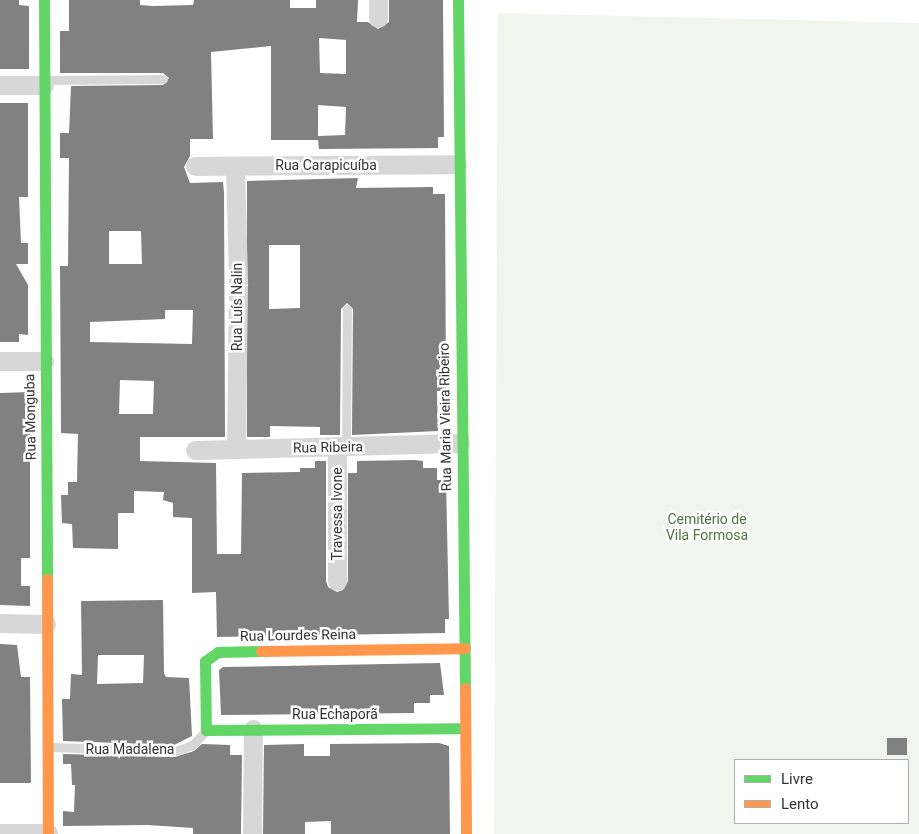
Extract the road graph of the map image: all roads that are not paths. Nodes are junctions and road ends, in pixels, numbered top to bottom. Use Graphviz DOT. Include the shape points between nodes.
graph roads {
  1 [pos="44,0"];
  2 [pos="458,0"];
  3 [pos="163,79"];
  4 [pos="44,82"];
  5 [pos="0,85"];
  6 [pos="457,164"];
  7 [pos="195,166"];
  8 [pos="235,166"];
  9 [pos="346,309"];
  10 [pos="0,361"];
  11 [pos="44,361"];
  12 [pos="460,443"];
  13 [pos="342,447"];
  14 [pos="236,449"];
  15 [pos="195,450"];
  16 [pos="337,581"];
  17 [pos="0,624"];
  18 [pos="46,624"];
  19 [pos="464,648"];
  20 [pos="465,728"];
  21 [pos="206,730"];
  22 [pos="254,730"];
  23 [pos="47,747"];
  24 [pos="0,833"];
  25 [pos="48,833"];
  26 [pos="252,834"];
  27 [pos="466,834"];
  1 -- 4 [label="street, Rua Monguba"];
  2 -- 6 [label="street, Rua Maria Vieira Ribeiro"];
  3 -- 4 [label="lane"];
  4 -- 5 [label="street"];
  4 -- 11 [label="street, Rua Monguba"];
  6 -- 8 [label="street, Rua Carapicuíba"];
  6 -- 12 [label="street, Rua Maria Vieira Ribeiro"];
  7 -- 8 [label="street, Rua Carapicuíba"];
  8 -- 14 [label="street, Rua Luís Nalin"];
  9 -- 13 [label="lane"];
  10 -- 11 [label="street"];
  11 -- 18 [label="street, Rua Monguba"];
  12 -- 13 [label="street, Rua Ribeira"];
  12 -- 19 [label="street, Rua Maria Vieira Ribeiro"];
  13 -- 14 [label="street, Rua Ribeira"];
  13 -- 16 [label="street, Travessa Ivone"];
  14 -- 15 [label="street, Rua Ribeira"];
  17 -- 18 [label="street"];
  18 -- 23 [label="street, Rua Monguba"];
  19 -- 20 [label="street, Rua Maria Vieira Ribeiro"];
  19 -- 21 [label="street, Rua Lourdes Reina" via="218,652 206,661 204,668"];
  20 -- 22 [label="street, Rua Echaporã"];
  20 -- 27 [label="street, Rua Maria Vieira Ribeiro"];
  21 -- 22 [label="street, Rua Echaporã"];
  21 -- 23 [label="lane, Rua Madalena" via="192,745 175,751"];
  22 -- 26 [label="street"];
  23 -- 25 [label="street, Rua Monguba"];
  24 -- 25 [label="street"];
}
